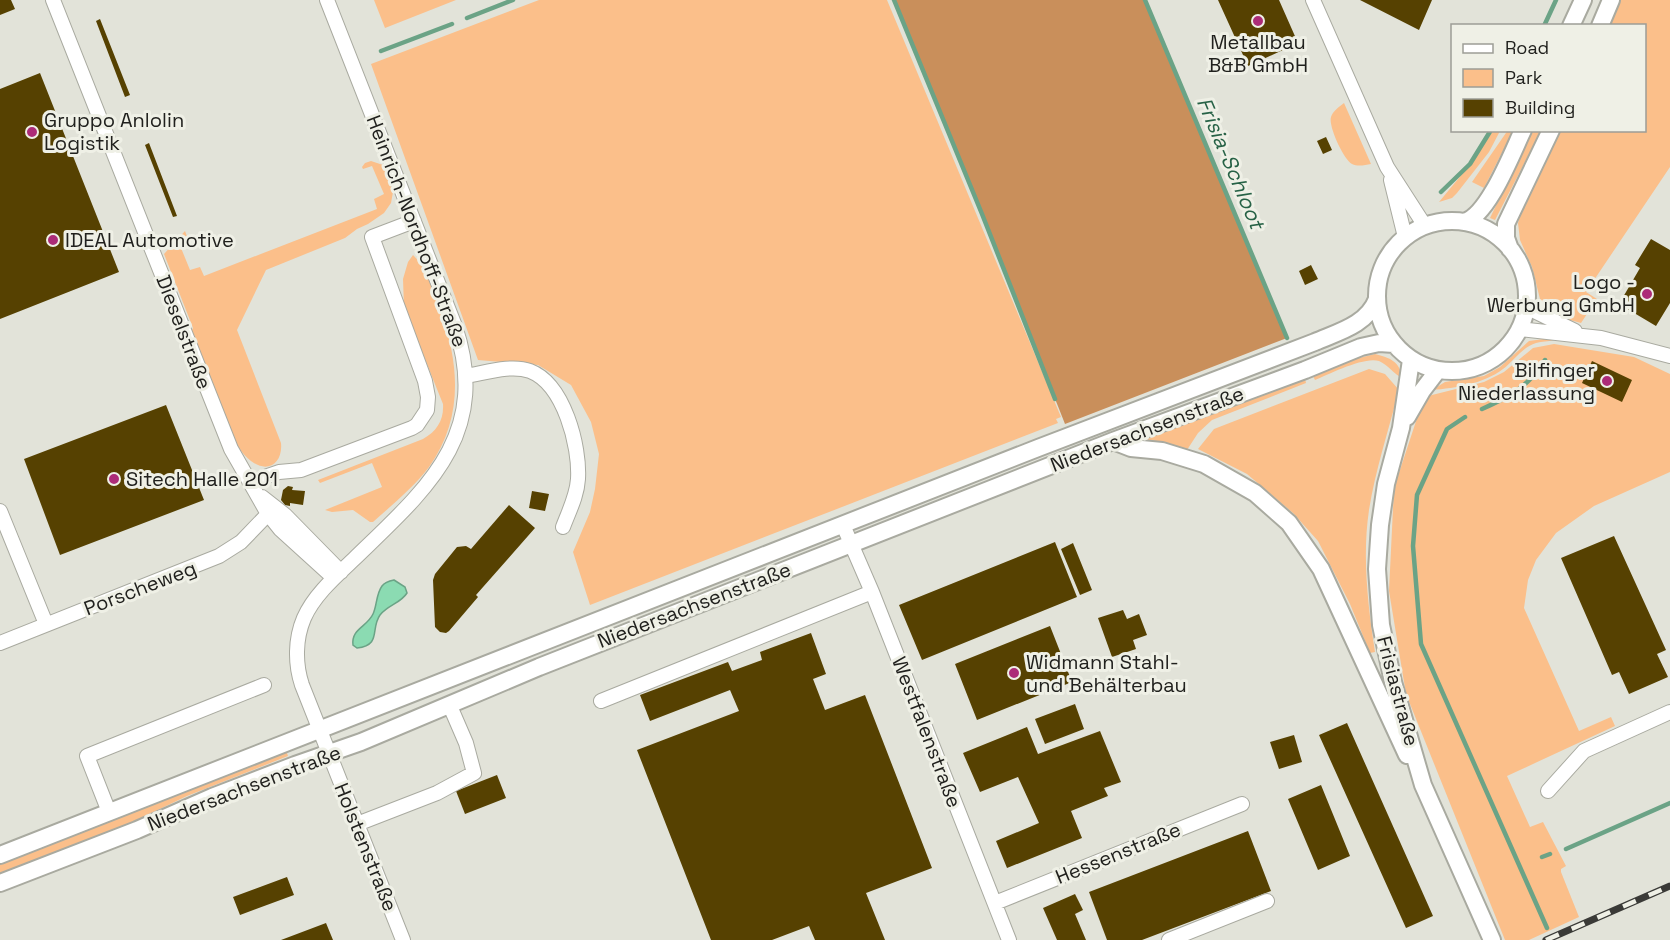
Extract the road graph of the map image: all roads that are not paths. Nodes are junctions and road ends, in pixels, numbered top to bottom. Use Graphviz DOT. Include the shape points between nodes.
graph roads {
  1 [pos="53,0"];
  2 [pos="327,0"];
  3 [pos="1313,0"];
  4 [pos="1583,0"];
  5 [pos="1611,0"];
  6 [pos="1572,24"];
  7 [pos="1601,24"];
  8 [pos="1522,132"];
  9 [pos="1550,132"];
  10 [pos="1387,167"];
  11 [pos="414,221"];
  12 [pos="1464,222"];
  13 [pos="1425,226"];
  14 [pos="1405,237"];
  15 [pos="1510,249"];
  16 [pos="1377,299"];
  17 [pos="1526,307"];
  18 [pos="1520,329"];
  19 [pos="1583,335"];
  20 [pos="1394,344"];
  21 [pos="1670,356"];
  22 [pos="1411,360"];
  23 [pos="1438,370"];
  24 [pos="466,375"];
  25 [pos="1401,429"];
  26 [pos="1113,441"];
  27 [pos="253,487"];
  28 [pos="0,511"];
  29 [pos="268,514"];
  30 [pos="843,525"];
  31 [pos="562,527"];
  32 [pos="851,544"];
  33 [pos="338,575"];
  34 [pos="872,592"];
  35 [pos="46,624"];
  36 [pos="0,643"];
  37 [pos="264,685"];
  38 [pos="601,701"];
  39 [pos="450,706"];
  40 [pos="1670,712"];
  41 [pos="320,730"];
  42 [pos="329,753"];
  43 [pos="1424,785"];
  44 [pos="1548,791"];
  45 [pos="1242,804"];
  46 [pos="109,812"];
  47 [pos="357,824"];
  48 [pos="0,855"];
  49 [pos="0,883"];
  50 [pos="1267,902"];
  51 [pos="994,903"];
  52 [pos="1491,939"];
  53 [pos="403,940"];
  54 [pos="1009,940"];
  55 [pos="1169,940"];
  1 -- 27 [label="street, Dieselstraße" via="225,436"];
  2 -- 11 [label="street, Heinrich-Nordhoff-Straße"];
  3 -- 10 [label="street"];
  4 -- 6 [label="main road"];
  5 -- 7 [label="main road"];
  8 -- 12 [label="main road" via="1483,208"];
  9 -- 15 [label="main road" via="1506,224"];
  10 -- 13 [label="street"];
  10 -- 14 [label="street"];
  11 -- 24 [label="street, Heinrich-Nordhoff-Straße" via="455,326"];
  11 -- 27 [label="street" via="372,237 425,381 428,404 424,417 412,428 301,470 271,474"];
  12 -- 13 [label="main road"];
  12 -- 15 [label="main road" via="1493,234"];
  13 -- 14 [label="main road"];
  14 -- 16 [label="main road" via="1384,262"];
  15 -- 17 [label="main road" via="1525,280"];
  16 -- 20 [label="main road" via="1380,320"];
  16 -- 30 [label="main road, Niedersachsenstraße" via="1368,314 1349,327"];
  17 -- 18 [label="main road"];
  17 -- 19 [label="street"];
  18 -- 19 [label="street"];
  18 -- 23 [label="main road" via="1505,350 1490,362 1463,371"];
  19 -- 21 [label="street"];
  20 -- 22 [label="main road"];
  20 -- 26 [label="main road, Niedersachsenstraße" via="1361,347"];
  22 -- 23 [label="main road"];
  22 -- 25 [label="main road, Frisiastraße"];
  23 -- 25 [label="main road, Frisiastraße"];
  24 -- 31 [label="street" via="529,371 540,376 555,394 577,450 575,497"];
  24 -- 33 [label="street, Heinrich-Nordhoff-Straße" via="459,428 440,467 418,496"];
  25 -- 43 [label="main road, Frisiastraße" via="1380,525 1379,603 1393,681"];
  26 -- 32 [label="main road, Niedersachsenstraße"];
  26 -- 43 [label="main road" via="1204,464 1255,492 1289,523 1321,569 1397,738"];
  27 -- 29 [label="street, Dieselstraße"];
  27 -- 33 [label="street, Dieselstraße" via="299,529"];
  28 -- 35 [label="street"];
  29 -- 33 [label="street, Dieselstraße" via="280,529"];
  29 -- 35 [label="street, Porscheweg" via="241,542 219,556"];
  30 -- 32 [label="street, Westfalenstraße"];
  30 -- 41 [label="main road, Niedersachsenstraße"];
  32 -- 34 [label="street, Westfalenstraße"];
  32 -- 39 [label="main road, Niedersachsenstraße" via="538,667"];
  33 -- 41 [label="street, Heinrich-Nordhoff-Straße" via="305,617 298,647 300,678"];
  34 -- 38 [label="street"];
  34 -- 51 [label="street, Westfalenstraße"];
  35 -- 36 [label="street, Porscheweg"];
  37 -- 46 [label="street" via="87,756"];
  39 -- 42 [label="main road, Niedersachsenstraße"];
  39 -- 47 [label="street" via="474,773 429,796"];
  40 -- 44 [label="street" via="1591,746"];
  41 -- 42 [label="street, Holstenstraße"];
  41 -- 46 [label="main road, Niedersachsenstraße"];
  42 -- 47 [label="street, Holstenstraße"];
  42 -- 49 [label="main road, Niedersachsenstraße"];
  43 -- 52 [label="main road, Frisiastraße"];
  45 -- 51 [label="street, Hessenstraße"];
  46 -- 48 [label="main road, Niedersachsenstraße"];
  47 -- 53 [label="street, Holstenstraße"];
  50 -- 55 [label="street"];
  51 -- 54 [label="street, Westfalenstraße"];
}
